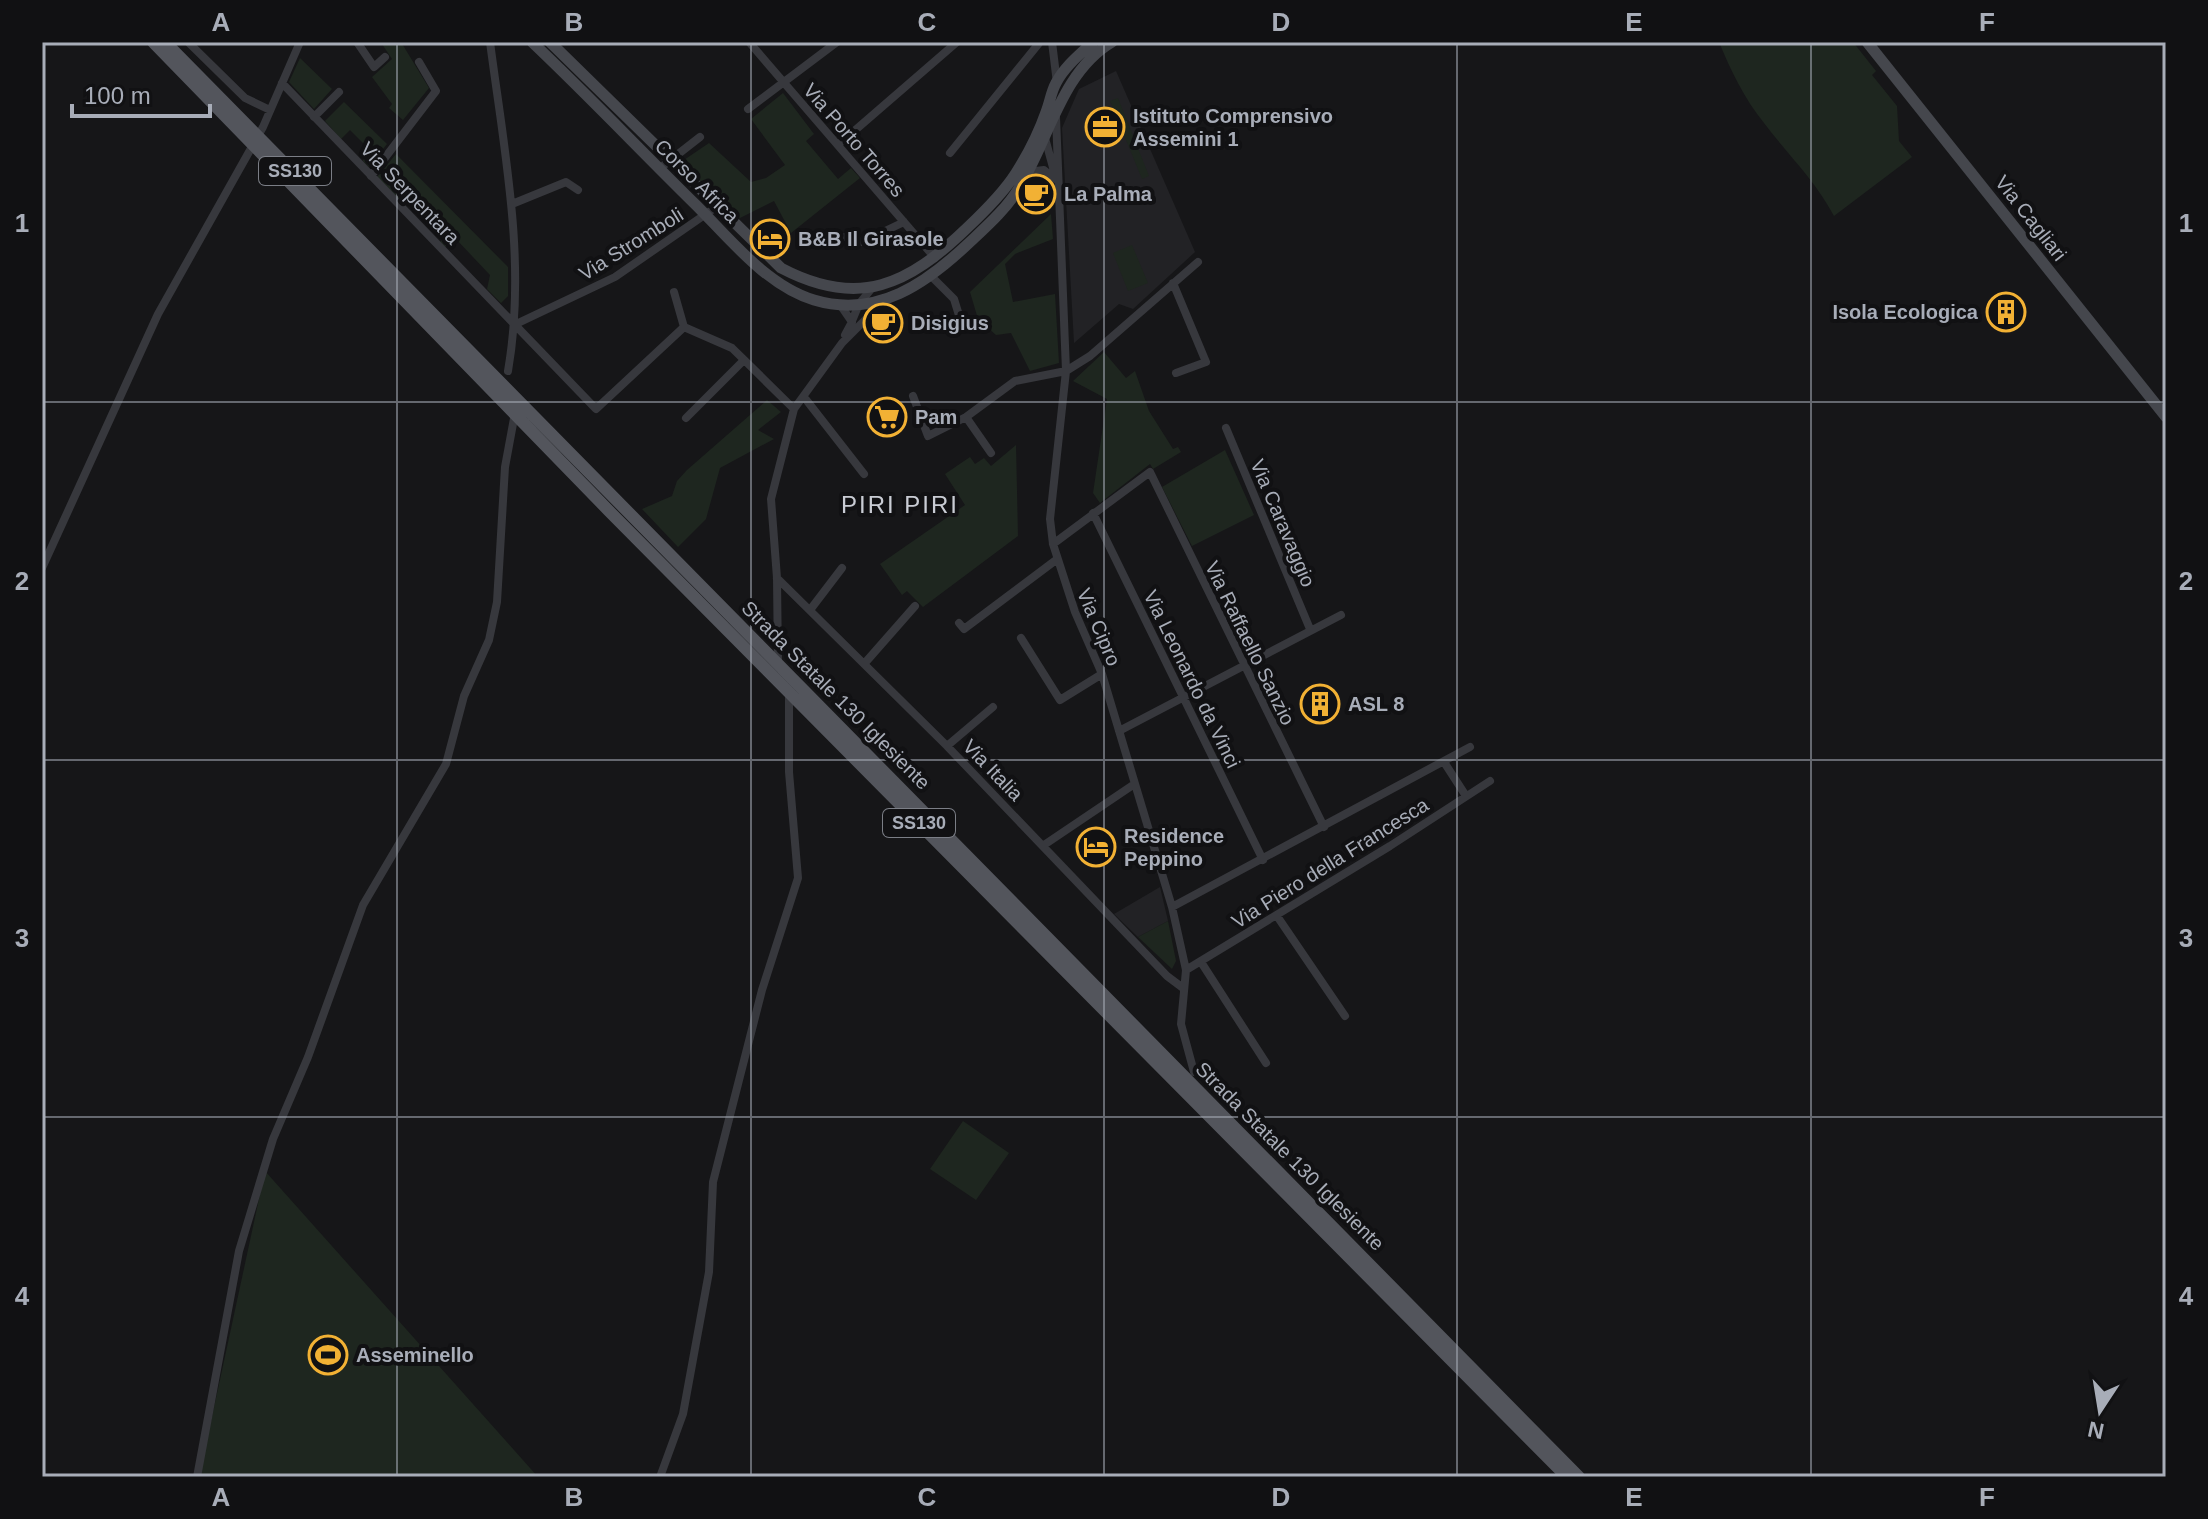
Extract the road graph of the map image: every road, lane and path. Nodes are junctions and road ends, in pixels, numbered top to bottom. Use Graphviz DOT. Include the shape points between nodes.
graph roads {
  1 [pos="153,42"];
  2 [pos="165,42"];
  3 [pos="188,42"];
  4 [pos="300,42"];
  5 [pos="357,42"];
  6 [pos="490,42"];
  7 [pos="749,42"];
  8 [pos="837,42"];
  9 [pos="957,42"];
  10 [pos="1040,42"];
  11 [pos="1093,42"];
  12 [pos="1112,42"];
  13 [pos="1867,42"];
  14 [pos="545,44"];
  15 [pos="1051,44"];
  16 [pos="385,57"];
  17 [pos="1076,57"];
  18 [pos="419,62"];
  19 [pos="1077,75"];
  20 [pos="1060,77"];
  21 [pos="282,83"];
  22 [pos="785,84"];
  23 [pos="339,92"];
  24 [pos="1052,93"];
  25 [pos="748,109"];
  26 [pos="270,110"];
  27 [pos="1054,112"];
  28 [pos="314,117"];
  29 [pos="700,137"];
  30 [pos="256,140"];
  31 [pos="1045,143"];
  32 [pos="838,145"];
  33 [pos="950,153"];
  34 [pos="664,165"];
  35 [pos="371,176"];
  36 [pos="1058,183"];
  37 [pos="578,190"];
  38 [pos="1018,190"];
  39 [pos="512,204"];
  40 [pos="711,211"];
  41 [pos="904,222"];
  42 [pos="845,237"];
  43 [pos="935,258"];
  44 [pos="1198,262"];
  45 [pos="932,277"];
  46 [pos="1173,283"];
  47 [pos="872,288"];
  48 [pos="674,292"];
  49 [pos="883,302"];
  50 [pos="859,304"];
  51 [pos="837,305"];
  52 [pos="852,322"];
  53 [pos="516,324"];
  54 [pos="962,325"];
  55 [pos="684,327"];
  56 [pos="842,343"];
  57 [pos="744,360"];
  58 [pos="508,371"];
  59 [pos="1066,371"];
  60 [pos="1176,373"];
  61 [pos="913,396"];
  62 [pos="804,397"];
  63 [pos="794,409"];
  64 [pos="515,413"];
  65 [pos="966,417"];
  66 [pos="2166,417"];
  67 [pos="686,418"];
  68 [pos="1226,428"];
  69 [pos="991,453"];
  70 [pos="864,474"];
  71 [pos="1093,513"];
  72 [pos="1053,544"];
  73 [pos="1056,560"];
  74 [pos="42,568"];
  75 [pos="842,568"];
  76 [pos="777,578"];
  77 [pos="915,606"];
  78 [pos="810,610"];
  79 [pos="1341,615"];
  80 [pos="959,623"];
  81 [pos="1310,629"];
  82 [pos="1021,638"];
  83 [pos="864,664"];
  84 [pos="778,665"];
  85 [pos="1242,665"];
  86 [pos="1102,674"];
  87 [pos="789,693"];
  88 [pos="1183,697"];
  89 [pos="993,707"];
  90 [pos="1119,731"];
  91 [pos="947,746"];
  92 [pos="1470,747"];
  93 [pos="1444,762"];
  94 [pos="1490,781"];
  95 [pos="1133,785"];
  96 [pos="1466,796"];
  97 [pos="1324,827"];
  98 [pos="1044,845"];
  99 [pos="1263,860"];
  100 [pos="1172,907"];
  101 [pos="1277,916"];
  102 [pos="1201,962"];
  103 [pos="1186,970"];
  104 [pos="1183,988"];
  105 [pos="1345,1016"];
  106 [pos="1266,1063"];
  107 [pos="1194,1072"];
  108 [pos="197,1477"];
  109 [pos="660,1477"];
  110 [pos="1567,1477"];
  111 [pos="1579,1477"];
  1 -- 30 [label="main road, Strada Statale 130 Iglesiente / SS130"];
  2 -- 30 [label="main road, Strada Statale 130 Iglesiente / SS130"];
  3 -- 26 [label="street" via="245,98"];
  4 -- 21 [label="street"];
  5 -- 16 [label="street" via="374,67"];
  6 -- 39 [label="street"];
  7 -- 22 [label="street, Via Porto Torres"];
  8 -- 22 [label="street"];
  9 -- 32 [label="street"];
  10 -- 33 [label="street"];
  11 -- 17 [label="street, Corso Africa"];
  12 -- 19 [label="street, Corso Africa"];
  13 -- 66 [label="street, Via Cagliari"];
  14 -- 34 [label="street, Corso Africa"];
  15 -- 17 [label="street" via="1058,56"];
  15 -- 20 [label="street, Via Cipro"];
  15 -- 24 [label="street"];
  17 -- 20 [label="street, Corso Africa"];
  18 -- 35 [label="street" via="436,91"];
  19 -- 20 [label="street"];
  19 -- 27 [label="street, Corso Africa"];
  20 -- 24 [label="street, Corso Africa"];
  20 -- 27 [label="street, Via Cipro"];
  21 -- 26 [label="street"];
  21 -- 28 [label="street, Via Serpentara"];
  22 -- 25 [label="street"];
  22 -- 32 [label="street, Via Porto Torres"];
  23 -- 28 [label="street"];
  24 -- 27 [label="street, Corso Africa"];
  26 -- 30 [label="street"];
  27 -- 31 [label="street, Corso Africa"];
  27 -- 36 [label="street, Via Cipro"];
  27 -- 43 [label="street, Corso Africa" via="1015,175"];
  28 -- 35 [label="street, Via Serpentara"];
  29 -- 34 [label="street"];
  30 -- 64 [label="main road, Strada Statale 130 Iglesiente / SS130"];
  30 -- 74 [label="street" via="158,314"];
  30 -- 84 [label="main road, Strada Statale 130 Iglesiente / SS130"];
  31 -- 36 [label="street, Via Cipro"];
  31 -- 38 [label="street, Corso Africa"];
  32 -- 41 [label="street, Via Porto Torres"];
  34 -- 40 [label="street, Corso Africa"];
  35 -- 53 [label="street, Via Serpentara"];
  36 -- 38 [label="street" via="1044,170 1036,171"];
  36 -- 59 [label="street, Via Cipro"];
  37 -- 39 [label="street" via="566,182"];
  38 -- 45 [label="street, Corso Africa"];
  39 -- 53 [label="street"];
  40 -- 47 [label="street, Corso Africa" via="781,268 804,280 833,288"];
  40 -- 51 [label="street, Corso Africa" via="754,263 811,299"];
  40 -- 53 [label="street, Via Stromboli" via="615,277"];
  41 -- 42 [label="street" via="862,242"];
  41 -- 43 [label="street, Via Porto Torres"];
  43 -- 47 [label="street, Corso Africa" via="911,275"];
  44 -- 46 [label="street"];
  45 -- 49 [label="street, Corso Africa"];
  45 -- 54 [label="street" via="954,299"];
  46 -- 59 [label="street"];
  46 -- 60 [label="street" via="1206,362"];
  47 -- 50 [label="street"];
  48 -- 55 [label="street"];
  49 -- 50 [label="street, Corso Africa"];
  49 -- 56 [label="street"];
  50 -- 51 [label="street, Corso Africa"];
  50 -- 52 [label="street"];
  51 -- 52 [label="street" via="845,308"];
  52 -- 56 [label="street"];
  53 -- 55 [label="street, Via Serpentara" via="596,409"];
  53 -- 58 [label="street"];
  55 -- 57 [label="street" via="732,348"];
  56 -- 62 [label="street"];
  57 -- 63 [label="street"];
  57 -- 67 [label="street"];
  59 -- 65 [label="street" via="1015,381"];
  59 -- 72 [label="street, Via Cipro" via="1050,519"];
  61 -- 65 [label="street" via="928,436"];
  62 -- 63 [label="street"];
  62 -- 70 [label="street"];
  63 -- 76 [label="street" via="771,499"];
  64 -- 87 [label="main road, Strada Statale 130 Iglesiente / SS130"];
  64 -- 108 [label="street" via="489,640 464,696 446,764 363,905 273,1139 239,1251"];
  65 -- 69 [label="street"];
  68 -- 81 [label="street, Via Caravaggio"];
  71 -- 72 [label="street"];
  71 -- 85 [label="street, Via Raffaello Sanzio" via="1150,472"];
  71 -- 88 [label="street, Via Leonardo da Vinci"];
  72 -- 73 [label="street, Via Cipro"];
  73 -- 80 [label="street" via="964,629"];
  73 -- 86 [label="street, Via Cipro"];
  75 -- 78 [label="street"];
  76 -- 78 [label="street, Via Italia"];
  76 -- 84 [label="street"];
  77 -- 83 [label="street"];
  78 -- 83 [label="street, Via Italia"];
  79 -- 81 [label="street"];
  81 -- 85 [label="street"];
  82 -- 86 [label="street" via="1060,700"];
  83 -- 91 [label="street, Via Italia"];
  84 -- 111 [label="main road, Strada Statale 130 Iglesiente / SS130"];
  85 -- 88 [label="street"];
  85 -- 97 [label="street, Via Raffaello Sanzio"];
  86 -- 90 [label="street, Via Cipro"];
  87 -- 109 [label="street" via="798,878 762,990 713,1182 709,1272 683,1414"];
  87 -- 110 [label="main road, Strada Statale 130 Iglesiente / SS130"];
  88 -- 90 [label="street"];
  88 -- 99 [label="street, Via Leonardo da Vinci"];
  89 -- 91 [label="street"];
  90 -- 95 [label="street, Via Cipro"];
  91 -- 98 [label="street, Via Italia"];
  92 -- 93 [label="street"];
  93 -- 96 [label="street"];
  93 -- 97 [label="street"];
  94 -- 96 [label="street, Via Piero della Francesca"];
  95 -- 98 [label="street"];
  95 -- 100 [label="street, Via Cipro"];
  96 -- 101 [label="street, Via Piero della Francesca"];
  97 -- 99 [label="street"];
  98 -- 104 [label="street, Via Italia"];
  99 -- 100 [label="street"];
  100 -- 103 [label="street, Via Cipro"];
  101 -- 102 [label="street, Via Piero della Francesca"];
  101 -- 105 [label="street"];
  102 -- 103 [label="street, Via Piero della Francesca"];
  102 -- 106 [label="street"];
  103 -- 104 [label="street, Via Cipro"];
  104 -- 107 [label="street, Via Cipro" via="1179,1013"];
}
